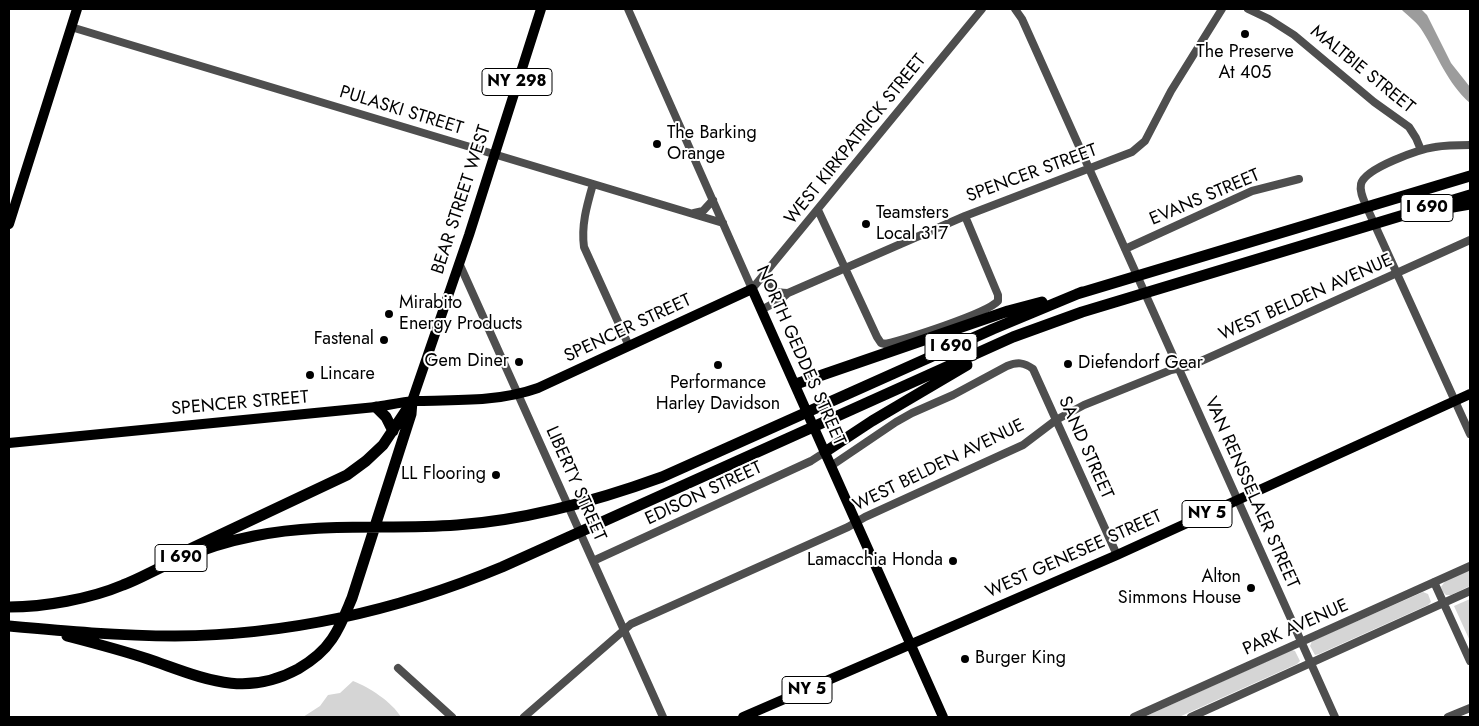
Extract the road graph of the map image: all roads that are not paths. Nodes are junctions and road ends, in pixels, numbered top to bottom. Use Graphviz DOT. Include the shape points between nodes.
graph roads {
  1 [pos="77,9"];
  2 [pos="541,9"];
  3 [pos="628,9"];
  4 [pos="982,9"];
  5 [pos="1015,9"];
  6 [pos="1222,9"];
  7 [pos="1248,9"];
  8 [pos="71,27"];
  9 [pos="1470,145"];
  10 [pos="1421,150"];
  11 [pos="494,154"];
  12 [pos="1089,170"];
  13 [pos="1470,177"];
  14 [pos="1299,180"];
  15 [pos="593,184"];
  16 [pos="1470,195"];
  17 [pos="713,200"];
  18 [pos="1470,204"];
  19 [pos="818,210"];
  20 [pos="692,213"];
  21 [pos="965,216"];
  22 [pos="1384,221"];
  23 [pos="723,223"];
  24 [pos="9,224"];
  25 [pos="1470,240"];
  26 [pos="1125,249"];
  27 [pos="459,263"];
  28 [pos="846,269"];
  29 [pos="1397,273"];
  30 [pos="764,275"];
  31 [pos="752,289"];
  32 [pos="1082,292"];
  33 [pos="788,294"];
  34 [pos="761,310"];
  35 [pos="1035,329"];
  36 [pos="629,346"];
  37 [pos="1178,368"];
  38 [pos="796,384"];
  39 [pos="518,394"];
  40 [pos="1470,394"];
  41 [pos="412,401"];
  42 [pos="1455,402"];
  43 [pos="376,407"];
  44 [pos="1056,420"];
  45 [pos="394,431"];
  46 [pos="1470,434"];
  47 [pos="9,443"];
  48 [pos="825,452"];
  49 [pos="832,466"];
  50 [pos="1238,501"];
  51 [pos="856,522"];
  52 [pos="1117,555"];
  53 [pos="593,561"];
  54 [pos="1470,566"];
  55 [pos="154,571"];
  56 [pos="1434,582"];
  57 [pos="1470,591"];
  58 [pos="1444,603"];
  59 [pos="9,607"];
  60 [pos="9,626"];
  61 [pos="31,628"];
  62 [pos="624,630"];
  63 [pos="1301,642"];
  64 [pos="910,644"];
  65 [pos="1470,662"];
  66 [pos="1310,663"];
  67 [pos="398,668"];
  68 [pos="1470,708"];
  69 [pos="452,717"];
  70 [pos="524,717"];
  71 [pos="663,717"];
  72 [pos="744,717"];
  73 [pos="943,717"];
  74 [pos="1134,717"];
  75 [pos="1191,717"];
  76 [pos="1335,717"];
  77 [pos="1448,717"];
  1 -- 8 [label="main road"];
  2 -- 11 [label="main road, BEAR STREET WEST / NY 298"];
  3 -- 17 [label="street, NORTH GEDDES STREET"];
  4 -- 19 [label="street, WEST KIRKPATRICK STREET"];
  5 -- 12 [label="street, VAN RENSSELAER STREET"];
  6 -- 12 [label="street, SPENCER STREET" via="1145,141 1126,156"];
  7 -- 10 [label="street, MALTBIE STREET" via="1294,35 1409,127"];
  8 -- 11 [label="street, PULASKI STREET"];
  8 -- 24 [label="main road"];
  9 -- 10 [label="street"];
  10 -- 29 [label="street" via="1372,171 1361,184 1361,192"];
  11 -- 15 [label="street, PULASKI STREET"];
  11 -- 27 [label="main road, BEAR STREET WEST / NY 298"];
  12 -- 21 [label="street, SPENCER STREET"];
  12 -- 26 [label="street, VAN RENSSELAER STREET"];
  13 -- 32 [label="highway, I 690"];
  14 -- 26 [label="street, EVANS STREET" via="1252,191"];
  15 -- 20 [label="street, PULASKI STREET"];
  15 -- 36 [label="street" via="584,218 584,247"];
  16 -- 22 [label="highway, I 690"];
  17 -- 20 [label="street" via="703,211"];
  17 -- 23 [label="street, NORTH GEDDES STREET"];
  18 -- 22 [label="highway"];
  19 -- 28 [label="street"];
  19 -- 30 [label="street, WEST KIRKPATRICK STREET"];
  20 -- 23 [label="street, PULASKI STREET"];
  21 -- 28 [label="street, SPENCER STREET"];
  21 -- 28 [label="street" via="998,301 965,318 881,343"];
  22 -- 35 [label="highway, I 690"];
  23 -- 31 [label="street, NORTH GEDDES STREET"];
  25 -- 29 [label="street, WEST BELDEN AVENUE"];
  26 -- 37 [label="street, VAN RENSSELAER STREET"];
  27 -- 39 [label="street, LIBERTY STREET"];
  27 -- 41 [label="main road, BEAR STREET WEST / NY 298"];
  28 -- 33 [label="street, SPENCER STREET"];
  29 -- 37 [label="street, WEST BELDEN AVENUE" via="1220,353"];
  29 -- 42 [label="street"];
  30 -- 31 [label="street, WEST KIRKPATRICK STREET"];
  30 -- 33 [label="street" via="771,289"];
  31 -- 34 [label="main road, NORTH GEDDES STREET"];
  31 -- 36 [label="main road, SPENCER STREET"];
  32 -- 38 [label="highway" via="1008,311"];
  32 -- 55 [label="highway, I 690" via="662,477 606,497 481,523 282,530 250,536 190,555"];
  33 -- 34 [label="street, SPENCER STREET"];
  34 -- 38 [label="main road, NORTH GEDDES STREET"];
  35 -- 48 [label="highway" via="957,370"];
  35 -- 61 [label="highway, I 690" via="479,577 428,594 366,612 231,633 127,635"];
  36 -- 39 [label="main road, SPENCER STREET"];
  37 -- 44 [label="street, WEST BELDEN AVENUE" via="1084,405"];
  37 -- 50 [label="street, VAN RENSSELAER STREET"];
  38 -- 48 [label="main road, NORTH GEDDES STREET"];
  39 -- 41 [label="main road, SPENCER STREET"];
  39 -- 53 [label="street, LIBERTY STREET"];
  40 -- 42 [label="main road, WEST GENESEE STREET / NY 5"];
  41 -- 43 [label="main road, SPENCER STREET"];
  41 -- 45 [label="highway"];
  41 -- 61 [label="highway" via="411,414 352,598 332,640 305,665 268,682 251,685 225,683 108,646"];
  42 -- 46 [label="street"];
  42 -- 50 [label="main road, WEST GENESEE STREET / NY 5"];
  43 -- 45 [label="highway"];
  43 -- 47 [label="main road, SPENCER STREET"];
  44 -- 49 [label="street, SAND STREET" via="1033,369 1018,363 904,418"];
  44 -- 51 [label="street, WEST BELDEN AVENUE" via="1023,445"];
  44 -- 52 [label="street, SAND STREET"];
  45 -- 55 [label="highway" via="377,451 347,475 199,544"];
  48 -- 49 [label="main road, NORTH GEDDES STREET"];
  48 -- 53 [label="street, EDISON STREET"];
  49 -- 51 [label="main road, NORTH GEDDES STREET"];
  50 -- 52 [label="main road, WEST GENESEE STREET / NY 5"];
  50 -- 63 [label="street, VAN RENSSELAER STREET"];
  51 -- 62 [label="street, WEST BELDEN AVENUE"];
  51 -- 64 [label="main road, NORTH GEDDES STREET"];
  52 -- 64 [label="main road, WEST GENESEE STREET / NY 5"];
  53 -- 62 [label="street, LIBERTY STREET"];
  54 -- 56 [label="street, PARK AVENUE"];
  55 -- 59 [label="highway, I 690" via="122,586 78,598"];
  56 -- 58 [label="street"];
  56 -- 63 [label="street, PARK AVENUE"];
  57 -- 58 [label="street"];
  58 -- 65 [label="street"];
  58 -- 66 [label="street"];
  60 -- 61 [label="highway, I 690"];
  62 -- 70 [label="street, WEST BELDEN AVENUE"];
  62 -- 71 [label="street, LIBERTY STREET"];
  63 -- 66 [label="street, VAN RENSSELAER STREET"];
  63 -- 74 [label="street, PARK AVENUE"];
  64 -- 72 [label="main road, WEST GENESEE STREET / NY 5"];
  64 -- 73 [label="main road, NORTH GEDDES STREET"];
  66 -- 75 [label="street"];
  66 -- 76 [label="street, VAN RENSSELAER STREET"];
  67 -- 69 [label="street"];
  68 -- 77 [label="street"];
}
